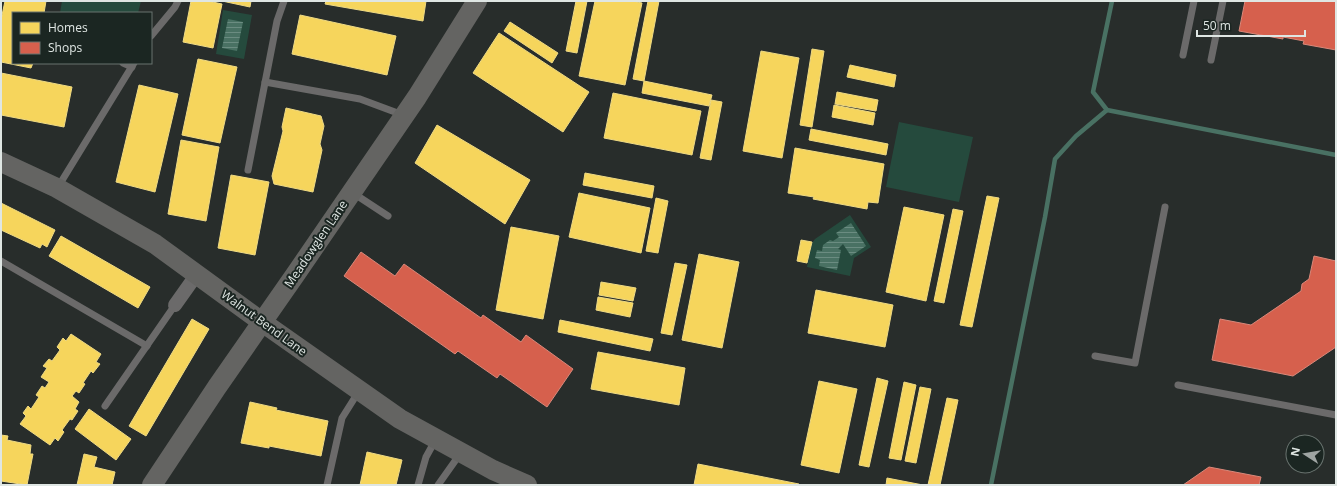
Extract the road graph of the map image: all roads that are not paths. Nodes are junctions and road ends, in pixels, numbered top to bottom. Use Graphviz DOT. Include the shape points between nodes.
graph roads {
  1 [pos="178,1"];
  2 [pos="284,1"];
  3 [pos="477,1"];
  4 [pos="1194,1"];
  5 [pos="1223,1"];
  6 [pos="152,35"];
  7 [pos="1183,55"];
  8 [pos="1212,60"];
  9 [pos="133,65"];
  10 [pos="266,82"];
  11 [pos="404,115"];
  12 [pos="1,162"];
  13 [pos="248,170"];
  14 [pos="57,188"];
  15 [pos="352,192"];
  16 [pos="1165,207"];
  17 [pos="388,216"];
  18 [pos="1,261"];
  19 [pos="197,274"];
  20 [pos="175,306"];
  21 [pos="262,322"];
  22 [pos="147,346"];
  23 [pos="1095,356"];
  24 [pos="1178,385"];
  25 [pos="359,391"];
  26 [pos="105,406"];
  27 [pos="1336,415"];
  28 [pos="436,439"];
  29 [pos="461,453"];
  30 [pos="152,485"];
  31 [pos="327,485"];
  32 [pos="418,485"];
  33 [pos="438,485"];
  34 [pos="527,485"];
  1 -- 6 [label="lane"];
  2 -- 10 [label="lane" via="276,21"];
  3 -- 11 [label="street, Meadowglen Lane"];
  4 -- 7 [label="lane"];
  5 -- 8 [label="lane"];
  9 -- 14 [label="lane"];
  10 -- 11 [label="lane" via="360,99"];
  10 -- 13 [label="lane"];
  11 -- 15 [label="street, Meadowglen Lane"];
  12 -- 14 [label="street, Walnut Bend Lane"];
  14 -- 19 [label="street, Walnut Bend Lane" via="155,244"];
  15 -- 17 [label="lane"];
  15 -- 21 [label="street, Meadowglen Lane"];
  16 -- 23 [label="lane" via="1135,363"];
  18 -- 22 [label="lane"];
  19 -- 20 [label="street"];
  19 -- 21 [label="street, Walnut Bend Lane"];
  20 -- 22 [label="lane"];
  21 -- 25 [label="street, Walnut Bend Lane"];
  21 -- 30 [label="street, Meadowglen Lane"];
  22 -- 26 [label="lane"];
  24 -- 27 [label="lane"];
  25 -- 28 [label="street, Walnut Bend Lane" via="400,419"];
  25 -- 31 [label="lane" via="342,418"];
  28 -- 29 [label="street, Walnut Bend Lane"];
  28 -- 32 [label="lane" via="426,458"];
  29 -- 33 [label="lane"];
  29 -- 34 [label="street, Walnut Bend Lane"];
}
